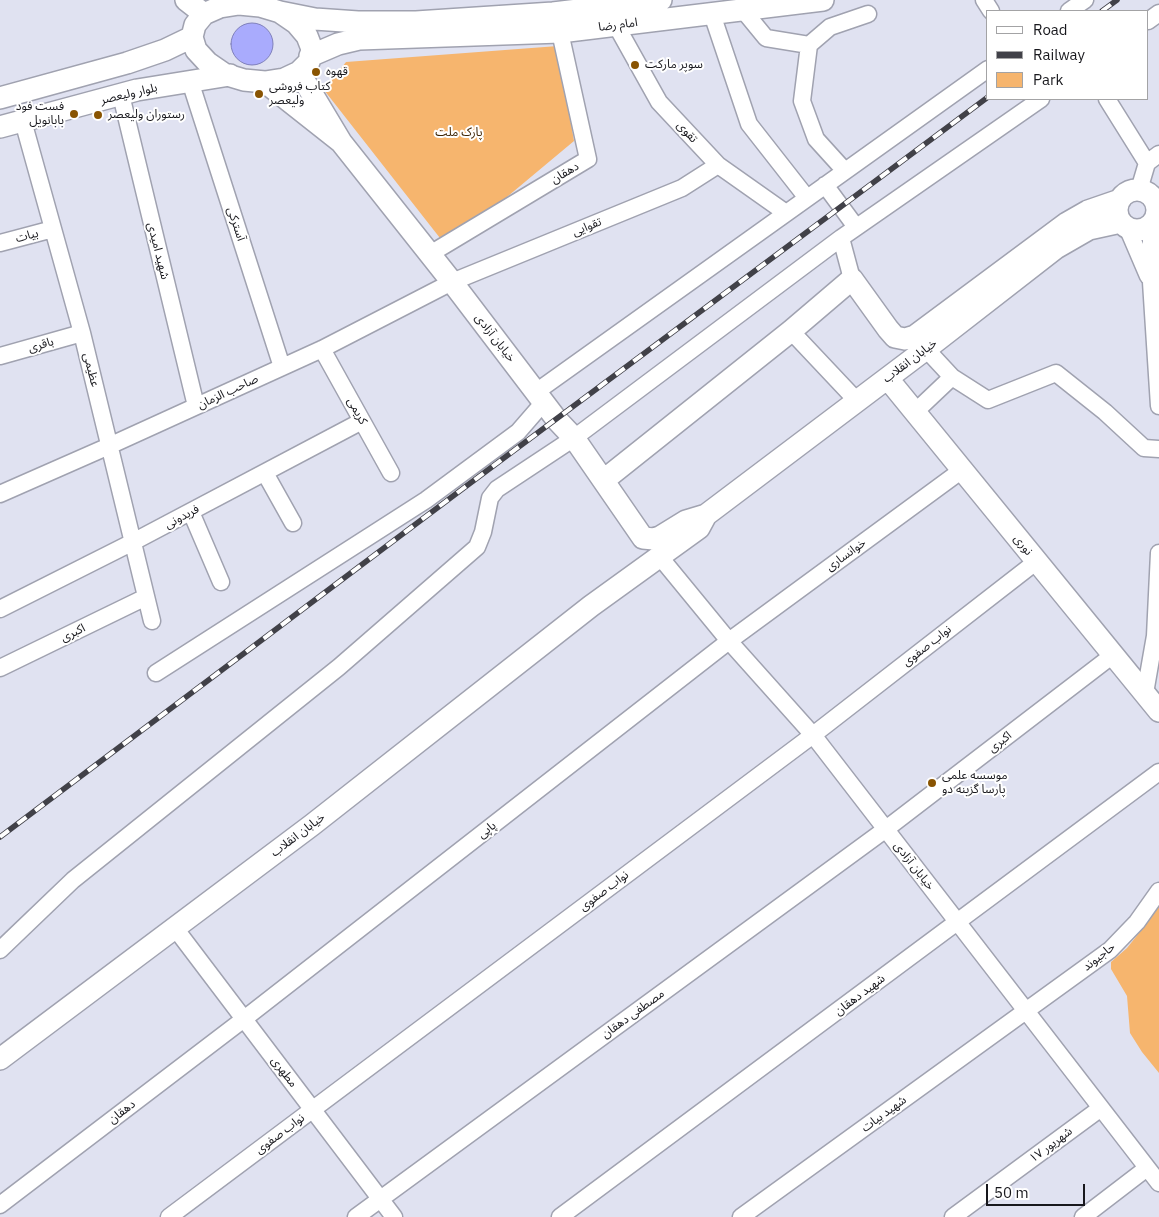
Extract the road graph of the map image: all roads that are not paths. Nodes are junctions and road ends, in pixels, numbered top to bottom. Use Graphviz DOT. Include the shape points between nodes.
graph roads {
  1 [pos="186,0"];
  2 [pos="660,0"];
  3 [pos="823,0"];
  4 [pos="1085,0"];
  5 [pos="226,3"];
  6 [pos="743,10"];
  7 [pos="1070,10"];
  8 [pos="280,12"];
  9 [pos="204,14"];
  10 [pos="712,14"];
  11 [pos="868,14"];
  12 [pos="616,24"];
  13 [pos="414,30"];
  14 [pos="560,32"];
  15 [pos="192,37"];
  16 [pos="809,45"];
  17 [pos="127,63"];
  18 [pos="305,64"];
  19 [pos="986,70"];
  20 [pos="230,75"];
  21 [pos="190,81"];
  22 [pos="265,82"];
  23 [pos="129,93"];
  24 [pos="0,98"];
  25 [pos="1040,100"];
  26 [pos="1108,100"];
  27 [pos="23,121"];
  28 [pos="0,127"];
  29 [pos="341,142"];
  30 [pos="1153,158"];
  31 [pos="718,165"];
  32 [pos="845,171"];
  33 [pos="825,185"];
  34 [pos="1143,197"];
  35 [pos="808,198"];
  36 [pos="786,213"];
  37 [pos="1155,222"];
  38 [pos="1124,225"];
  39 [pos="856,227"];
  40 [pos="53,229"];
  41 [pos="841,238"];
  42 [pos="0,243"];
  43 [pos="430,254"];
  44 [pos="852,280"];
  45 [pos="452,282"];
  46 [pos="1151,282"];
  47 [pos="791,331"];
  48 [pos="82,333"];
  49 [pos="921,343"];
  50 [pos="322,349"];
  51 [pos="0,356"];
  52 [pos="282,367"];
  53 [pos="952,377"];
  54 [pos="888,379"];
  55 [pos="540,397"];
  56 [pos="857,401"];
  57 [pos="196,406"];
  58 [pos="1159,406"];
  59 [pos="915,412"];
  60 [pos="362,420"];
  61 [pos="574,438"];
  62 [pos="110,446"];
  63 [pos="1159,449"];
  64 [pos="962,470"];
  65 [pos="264,473"];
  66 [pos="391,473"];
  67 [pos="604,480"];
  68 [pos="0,494"];
  69 [pos="191,512"];
  70 [pos="706,516"];
  71 [pos="293,523"];
  72 [pos="643,538"];
  73 [pos="133,542"];
  74 [pos="1159,553"];
  75 [pos="660,557"];
  76 [pos="1036,561"];
  77 [pos="221,582"];
  78 [pos="146,597"];
  79 [pos="591,606"];
  80 [pos="0,609"];
  81 [pos="152,621"];
  82 [pos="729,641"];
  83 [pos="1113,655"];
  84 [pos="0,668"];
  85 [pos="156,673"];
  86 [pos="1145,692"];
  87 [pos="1159,710"];
  88 [pos="813,735"];
  89 [pos="1159,772"];
  90 [pos="886,829"];
  91 [pos="1159,891"];
  92 [pos="958,922"];
  93 [pos="174,928"];
  94 [pos="0,950"];
  95 [pos="1026,1011"];
  96 [pos="244,1019"];
  97 [pos="0,1059"];
  98 [pos="1101,1108"];
  99 [pos="313,1110"];
  100 [pos="1147,1168"];
  101 [pos="1159,1183"];
  102 [pos="381,1199"];
  103 [pos="0,1205"];
  104 [pos="169,1217"];
  105 [pos="356,1217"];
  106 [pos="394,1217"];
  107 [pos="560,1217"];
  108 [pos="741,1217"];
  109 [pos="954,1217"];
  110 [pos="1083,1217"];
  1 -- 9 [label="main road"];
  2 -- 13 [label="main road, امام رضا"];
  3 -- 6 [label="main road, امام رضا"];
  4 -- 7 [label="street"];
  5 -- 8 [label="main road" via="260,6"];
  5 -- 9 [label="main road"];
  6 -- 10 [label="main road, امام رضا"];
  6 -- 16 [label="street" via="766,38"];
  8 -- 13 [label="main road"];
  8 -- 18 [label="main road" via="308,36 312,49"];
  9 -- 15 [label="main road" via="195,25"];
  10 -- 12 [label="main road, امام رضا"];
  10 -- 35 [label="street" via="749,124"];
  11 -- 16 [label="street" via="830,27"];
  12 -- 14 [label="main road, امام رضا"];
  12 -- 31 [label="street, تقوی" via="659,102"];
  13 -- 14 [label="main road, امام رضا"];
  13 -- 18 [label="main road" via="359,39 325,49"];
  14 -- 43 [label="street, دهقان" via="588,160"];
  15 -- 17 [label="main road"];
  15 -- 20 [label="main road" via="196,50 208,63"];
  16 -- 32 [label="street" via="802,101 816,138"];
  17 -- 23 [label="main road"];
  17 -- 24 [label="main road"];
  18 -- 22 [label="main road" via="284,79"];
  18 -- 29 [label="main road"];
  19 -- 32 [label="street"];
  20 -- 21 [label="main road, بلوار ولیعصر"];
  20 -- 22 [label="main road"];
  21 -- 23 [label="main road, بلوار ولیعصر"];
  21 -- 52 [label="street, آسترکی"];
  22 -- 29 [label="main road"];
  23 -- 27 [label="main road, بلوار ولیعصر"];
  23 -- 57 [label="street, شهید امیدی"];
  25 -- 39 [label="street"];
  26 -- 30 [label="street"];
  27 -- 28 [label="main road, بلوار ولیعصر"];
  27 -- 40 [label="street, عظیمی"];
  29 -- 43 [label="main road, خیابان آزادی"];
  30 -- 34 [label="street"];
  31 -- 36 [label="street, تقوی"];
  31 -- 45 [label="street, تقوایی" via="682,188"];
  32 -- 33 [label="street"];
  33 -- 35 [label="street"];
  33 -- 39 [label="street"];
  34 -- 37 [label="main road" via="1157,210"];
  34 -- 38 [label="main road" via="1117,207 1117,215"];
  34 -- 49 [label="main road, خیابان انقلاب" via="1088,211 1067,223"];
  35 -- 36 [label="street"];
  36 -- 55 [label="street"];
  37 -- 38 [label="main road" via="1139,230"];
  37 -- 46 [label="street"];
  38 -- 46 [label="street"];
  38 -- 49 [label="main road, خیابان انقلاب" via="1090,229 1056,248"];
  39 -- 41 [label="street"];
  40 -- 42 [label="street, بیات"];
  40 -- 48 [label="street, عظیمی"];
  41 -- 44 [label="street"];
  41 -- 61 [label="street"];
  43 -- 45 [label="main road, خیابان آزادی"];
  44 -- 47 [label="main road"];
  44 -- 49 [label="main road" via="896,337"];
  45 -- 50 [label="street, صاحب الزمان"];
  45 -- 55 [label="main road, خیابان آزادی"];
  46 -- 58 [label="street"];
  47 -- 56 [label="street"];
  47 -- 67 [label="main road"];
  48 -- 51 [label="street, باقری"];
  48 -- 62 [label="street, عظیمی"];
  49 -- 53 [label="street"];
  49 -- 54 [label="main road, خیابان انقلاب"];
  50 -- 52 [label="street, صاحب الزمان"];
  50 -- 60 [label="street, کریمی"];
  52 -- 57 [label="street, صاحب الزمان"];
  53 -- 59 [label="street"];
  53 -- 63 [label="street" via="988,400 1056,373 1144,448"];
  54 -- 56 [label="main road, خیابان انقلاب"];
  54 -- 59 [label="main road, نوری"];
  55 -- 61 [label="main road, خیابان آزادی"];
  55 -- 85 [label="street" via="518,432 426,500"];
  56 -- 70 [label="main road, خیابان انقلاب"];
  57 -- 62 [label="street, صاحب الزمان"];
  59 -- 64 [label="main road, نوری"];
  60 -- 65 [label="street, فریدونی"];
  60 -- 66 [label="street, کریمی"];
  61 -- 67 [label="main road, خیابان آزادی"];
  61 -- 94 [label="street" via="497,489 490,498 478,547 338,667 73,880"];
  62 -- 68 [label="street, صاحب الزمان"];
  62 -- 73 [label="street, عظیمی"];
  64 -- 76 [label="main road, نوری"];
  64 -- 82 [label="street, خوانساری"];
  65 -- 69 [label="street, فریدونی"];
  65 -- 71 [label="street"];
  67 -- 72 [label="main road, خیابان آزادی"];
  69 -- 73 [label="street, فریدونی"];
  69 -- 77 [label="street"];
  70 -- 72 [label="main road, خیابان انقلاب" via="686,521 660,537"];
  70 -- 75 [label="main road, خیابان انقلاب" via="699,528"];
  72 -- 79 [label="main road, خیابان انقلاب" via="635,559 610,582"];
  73 -- 78 [label="street, عظیمی"];
  73 -- 80 [label="street, فریدونی"];
  74 -- 86 [label="street" via="1155,636"];
  75 -- 79 [label="main road, خیابان انقلاب"];
  75 -- 82 [label="street, خیابان آزادی"];
  76 -- 83 [label="main road, نوری"];
  76 -- 88 [label="street, نواب صفوی"];
  78 -- 81 [label="street, عظیمی"];
  78 -- 84 [label="street, اکبری"];
  79 -- 93 [label="main road, خیابان انقلاب"];
  82 -- 88 [label="street, خیابان آزادی"];
  82 -- 96 [label="street, پاپی"];
  83 -- 86 [label="main road, نوری"];
  83 -- 90 [label="street, اکبری"];
  86 -- 87 [label="main road, نوری"];
  88 -- 90 [label="street, خیابان آزادی"];
  88 -- 99 [label="street, نواب صفوی"];
  89 -- 92 [label="street, شهید دهقان"];
  90 -- 92 [label="street, خیابان آزادی"];
  90 -- 102 [label="street, مصطفی دهقان"];
  91 -- 95 [label="street, حاجیوند" via="1137,922 1110,950"];
  92 -- 95 [label="street, خیابان آزادی"];
  92 -- 107 [label="street, شهید دهقان"];
  93 -- 96 [label="street, مطهری"];
  93 -- 97 [label="main road, خیابان انقلاب"];
  95 -- 98 [label="street, خیابان آزادی"];
  95 -- 108 [label="street, شهید بیات"];
  96 -- 99 [label="street, مطهری"];
  96 -- 103 [label="street, دهقان"];
  98 -- 100 [label="street, خیابان آزادی"];
  98 -- 109 [label="street, ۱۷ شهریور"];
  99 -- 102 [label="street, مطهری"];
  99 -- 104 [label="street, نواب صفوی"];
  100 -- 101 [label="street, خیابان آزادی"];
  100 -- 110 [label="street"];
  102 -- 105 [label="street, مصطفی دهقان"];
  102 -- 106 [label="street, مطهری"];
}
